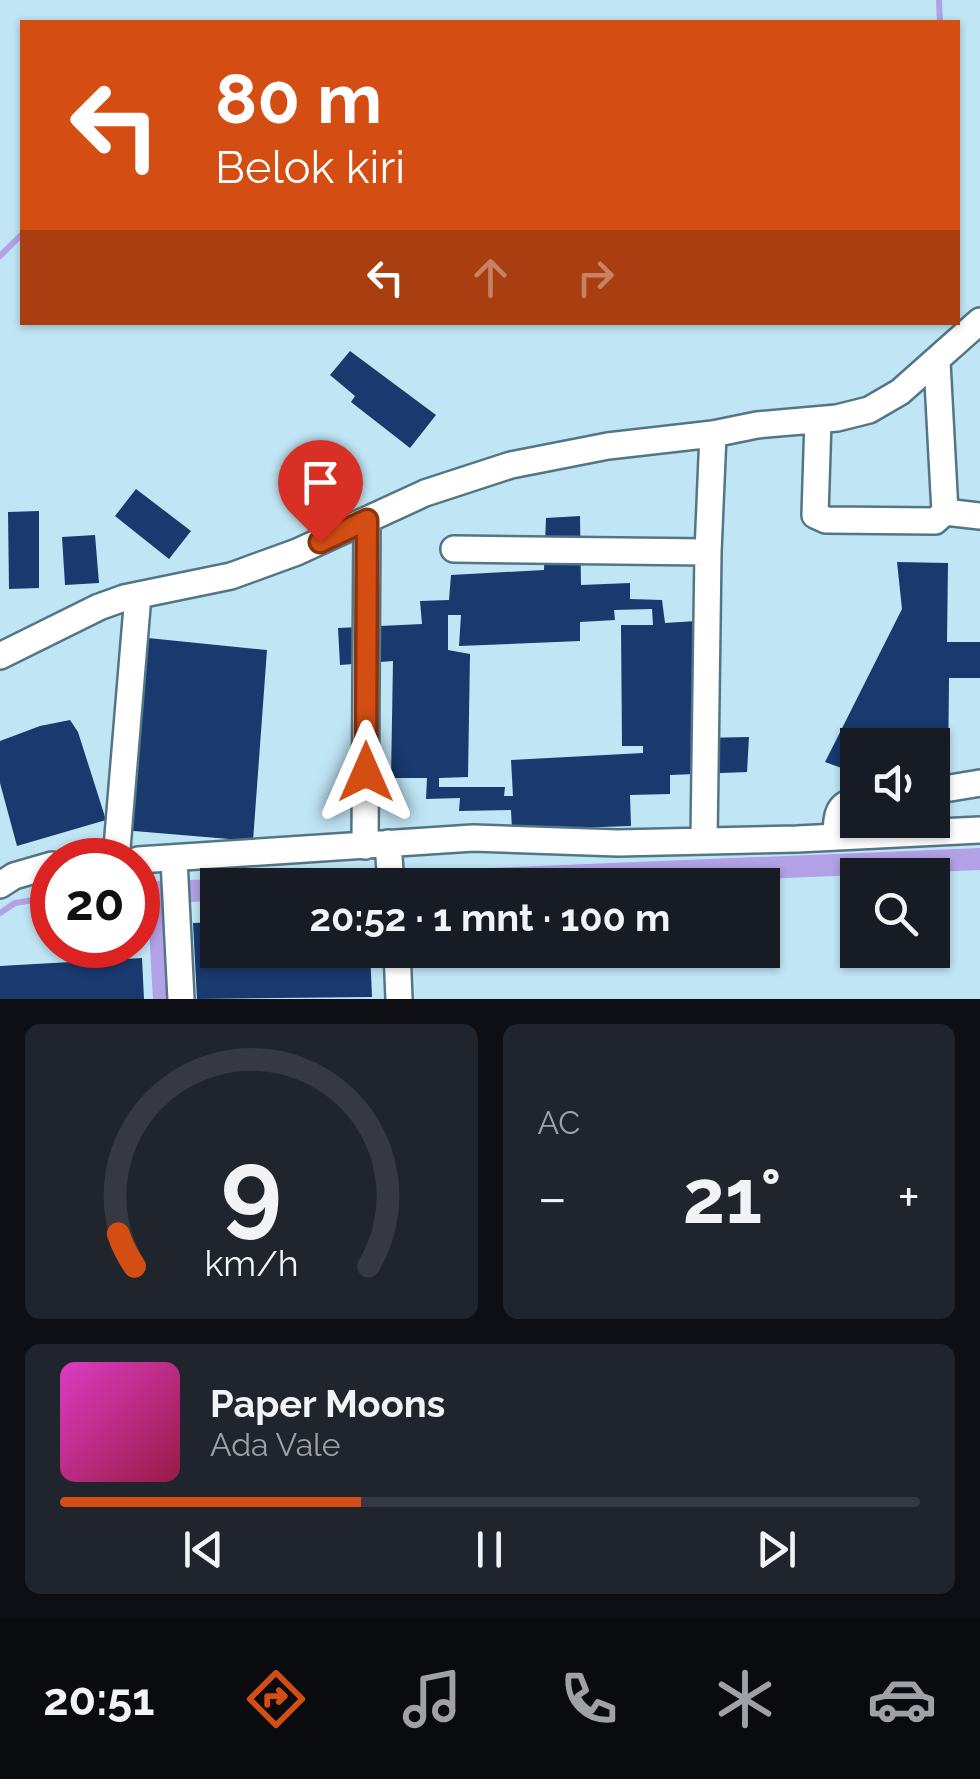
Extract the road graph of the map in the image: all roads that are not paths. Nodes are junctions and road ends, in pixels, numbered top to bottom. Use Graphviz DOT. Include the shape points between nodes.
graph roads {
  1 [pos="980,321"];
  2 [pos="938,362"];
  3 [pos="818,420"];
  4 [pos="713,434"];
  5 [pos="945,512"];
  6 [pos="980,516"];
  7 [pos="367,520"];
  8 [pos="454,550"];
  9 [pos="708,552"];
  10 [pos="138,595"];
  11 [pos="0,656"];
  12 [pos="980,783"];
  13 [pos="950,789"];
  14 [pos="840,807"];
  15 [pos="980,830"];
  16 [pos="836,836"];
  17 [pos="118,838"];
  18 [pos="704,840"];
  19 [pos="376,844"];
  20 [pos="385,868"];
  21 [pos="30,870"];
  22 [pos="160,873"];
  23 [pos="174,882"];
  24 [pos="0,885"];
  25 [pos="398,968"];
  26 [pos="181,999"];
  27 [pos="399,999"];
  1 -- 2 [label="lane"];
  2 -- 3 [label="lane" via="869,410"];
  2 -- 5 [label="lane"];
  3 -- 4 [label="lane"];
  3 -- 5 [label="lane" via="815,516 935,521"];
  4 -- 7 [label="lane" via="522,462"];
  4 -- 9 [label="lane"];
  5 -- 6 [label="lane"];
  7 -- 10 [label="lane" via="232,576"];
  7 -- 19 [label="lane"];
  8 -- 9 [label="lane"];
  9 -- 18 [label="lane"];
  10 -- 11 [label="lane"];
  10 -- 17 [label="lane"];
  12 -- 13 [label="lane"];
  14 -- 16 [label="lane"];
  15 -- 16 [label="lane"];
  16 -- 18 [label="lane"];
  18 -- 19 [label="lane"];
  19 -- 20 [label="lane"];
  19 -- 23 [label="lane"];
  21 -- 24 [label="lane"];
  22 -- 23 [label="lane"];
  23 -- 26 [label="lane"];
  25 -- 27 [label="lane"];
}
